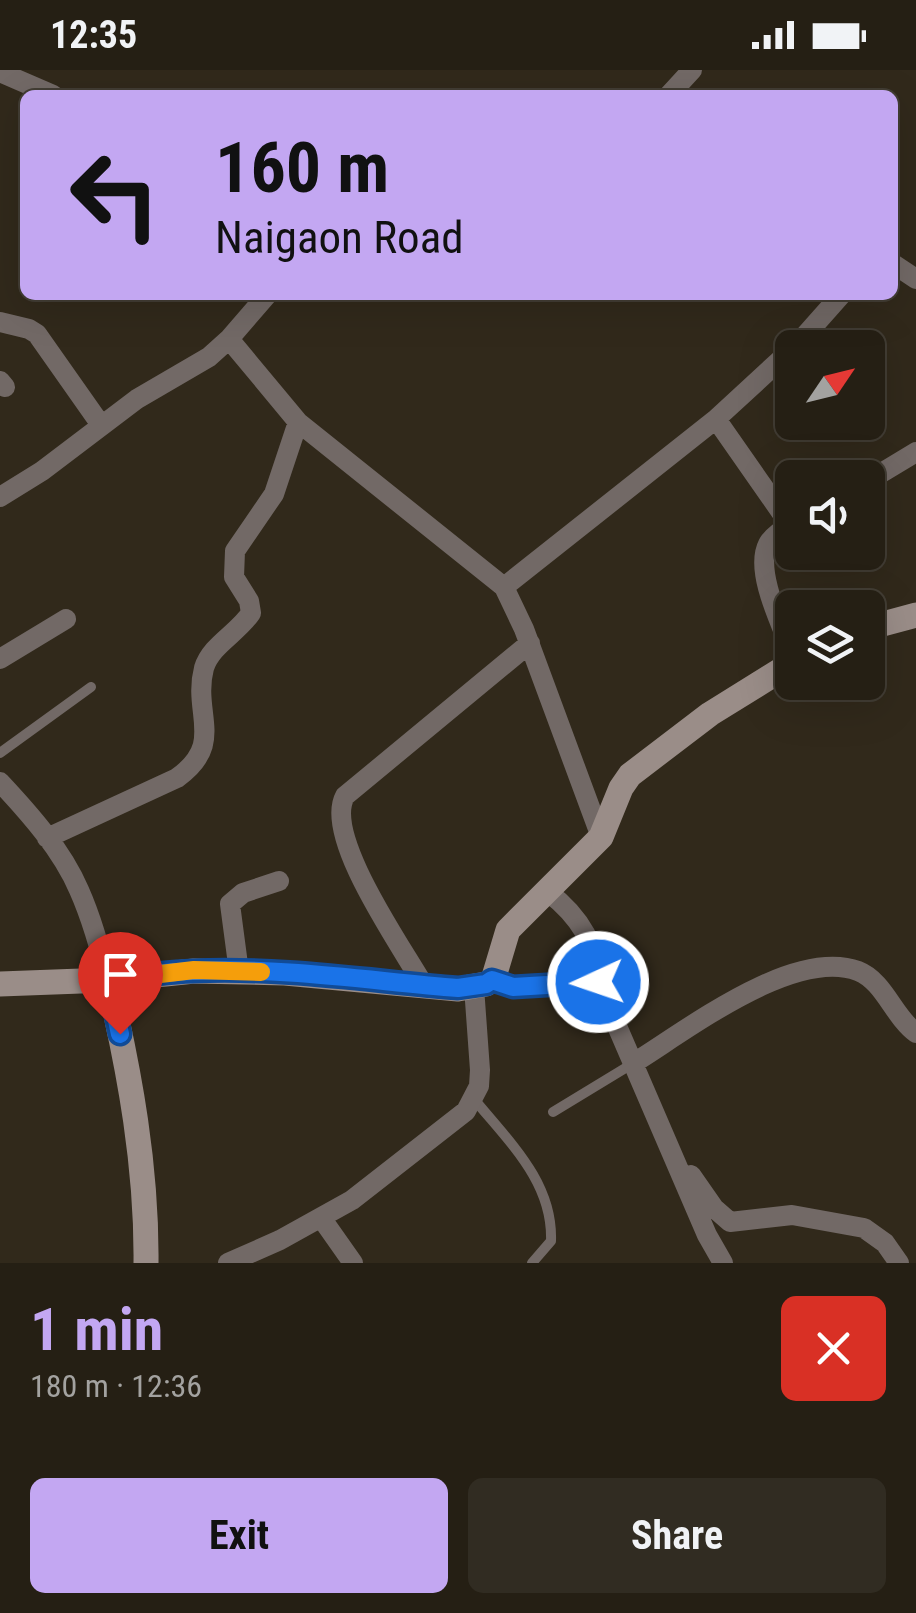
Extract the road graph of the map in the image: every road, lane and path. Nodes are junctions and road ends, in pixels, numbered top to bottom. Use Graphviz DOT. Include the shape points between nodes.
graph roads {
  1 [pos="692,70"];
  2 [pos="0,72"];
  3 [pos="41,90"];
  4 [pos="674,90"];
  5 [pos="263,300"];
  6 [pos="836,300"];
  7 [pos="0,322"];
  8 [pos="809,330"];
  9 [pos="230,339"];
  10 [pos="775,364"];
  11 [pos="716,418"];
  12 [pos="298,422"];
  13 [pos="100,425"];
  14 [pos="916,452"];
  15 [pos="885,470"];
  16 [pos="0,497"];
  17 [pos="775,501"];
  18 [pos="775,536"];
  19 [pos="504,586"];
  20 [pos="775,608"];
  21 [pos="916,615"];
  22 [pos="66,619"];
  23 [pos="885,623"];
  24 [pos="530,643"];
  25 [pos="0,659"];
  26 [pos="775,674"];
  27 [pos="90,687"];
  28 [pos="0,752"];
  29 [pos="0,782"];
  30 [pos="600,837"];
  31 [pos="47,838"];
  32 [pos="279,881"];
  33 [pos="548,892"];
  34 [pos="239,972"];
  35 [pos="108,980"];
  36 [pos="598,982"];
  37 [pos="0,984"];
  38 [pos="483,984"];
  39 [pos="424,986"];
  40 [pos="916,1033"];
  41 [pos="632,1064"];
  42 [pos="474,1099"];
  43 [pos="552,1112"];
  44 [pos="676,1160"];
  45 [pos="322,1219"];
  46 [pos="146,1263"];
  47 [pos="228,1263"];
  48 [pos="354,1263"];
  49 [pos="532,1263"];
  50 [pos="723,1263"];
  51 [pos="900,1263"];
  1 -- 4 [label="street"];
  2 -- 3 [label="street"];
  5 -- 9 [label="street"];
  6 -- 8 [label="street"];
  7 -- 13 [label="street" via="37,334"];
  9 -- 12 [label="street"];
  9 -- 13 [label="street"];
  10 -- 11 [label="street"];
  11 -- 17 [label="street"];
  11 -- 19 [label="street"];
  12 -- 19 [label="street"];
  12 -- 31 [label="street" via="274,494 235,551 234,577 251,614 205,664 202,754 176,778"];
  13 -- 16 [label="street"];
  14 -- 15 [label="street"];
  18 -- 20 [label="street" via="765,554"];
  19 -- 24 [label="street"];
  21 -- 23 [label="street"];
  22 -- 25 [label="street"];
  24 -- 30 [label="street"];
  24 -- 39 [label="street" via="339,806 343,839"];
  26 -- 30 [label="street" via="630,775"];
  27 -- 28 [label="lane"];
  29 -- 31 [label="street"];
  30 -- 33 [label="street"];
  31 -- 35 [label="street" via="78,885"];
  32 -- 34 [label="street" via="230,904"];
  33 -- 36 [label="street" via="592,943"];
  33 -- 38 [label="street" via="508,930"];
  34 -- 35 [label="street"];
  34 -- 39 [label="street"];
  35 -- 37 [label="street"];
  35 -- 46 [label="street" via="138,1136"];
  36 -- 38 [label="street"];
  36 -- 41 [label="street"];
  38 -- 39 [label="street"];
  38 -- 42 [label="street"];
  40 -- 41 [label="street" via="858,971 790,972"];
  41 -- 43 [label="lane"];
  41 -- 44 [label="street"];
  42 -- 45 [label="street"];
  42 -- 49 [label="lane" via="525,1162 548,1204 551,1241"];
  44 -- 50 [label="street"];
  44 -- 51 [label="street" via="730,1222 792,1215 864,1228"];
  45 -- 47 [label="street"];
  45 -- 48 [label="street"];
}
